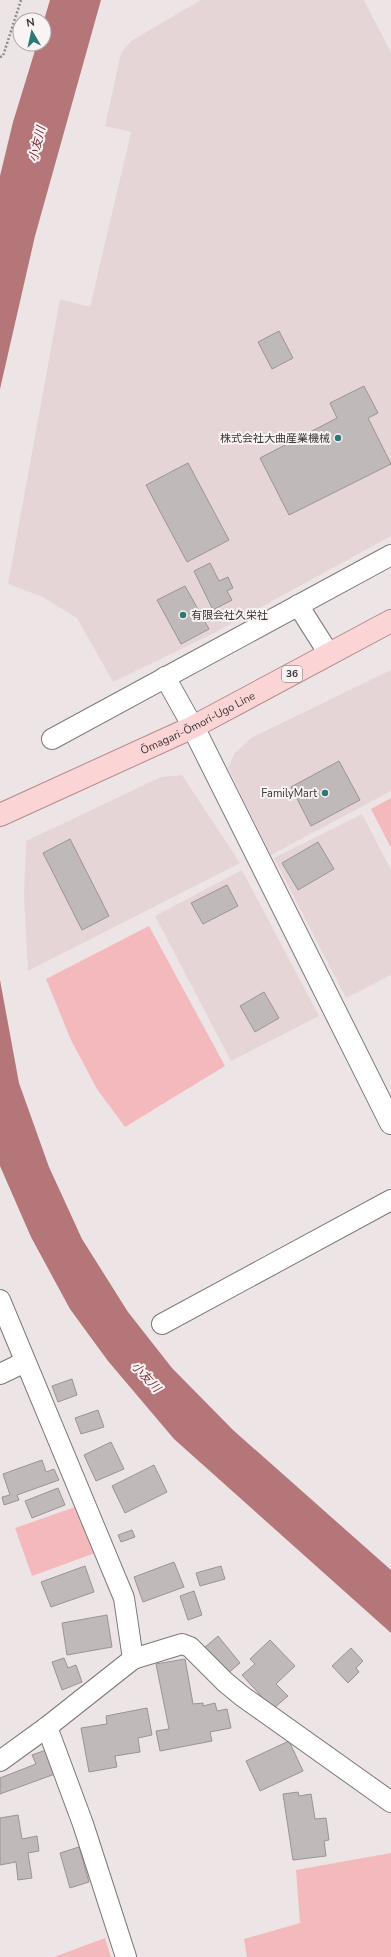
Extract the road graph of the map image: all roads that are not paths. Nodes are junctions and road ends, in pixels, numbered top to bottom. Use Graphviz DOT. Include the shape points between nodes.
graph roads {
  1 [pos="391,555"];
  2 [pos="298,605"];
  3 [pos="391,621"];
  4 [pos="329,654"];
  5 [pos="165,677"];
  6 [pos="193,726"];
  7 [pos="52,739"];
  8 [pos="0,815"];
  9 [pos="391,1123"];
  10 [pos="391,1200"];
  11 [pos="0,1300"];
  12 [pos="162,1324"];
  13 [pos="25,1362"];
  14 [pos="0,1374"];
  15 [pos="133,1659"];
  16 [pos="47,1727"];
  17 [pos="0,1761"];
  18 [pos="391,1802"];
  19 [pos="126,1957"];
  1 -- 2 [label="street"];
  2 -- 4 [label="street"];
  2 -- 5 [label="street"];
  3 -- 4 [label="main road, Ōmagari-Ōmori-Ugo Line / 36"];
  4 -- 6 [label="main road, Ōmagari-Ōmori-Ugo Line / 36"];
  5 -- 6 [label="street"];
  5 -- 7 [label="street"];
  6 -- 8 [label="main road, Ōmagari-Ōmori-Ugo Line / 36"];
  6 -- 9 [label="street"];
  10 -- 12 [label="street"];
  11 -- 13 [label="street"];
  13 -- 14 [label="street"];
  13 -- 15 [label="street" via="124,1598"];
  15 -- 16 [label="street"];
  15 -- 18 [label="street" via="182,1644 190,1646 224,1682"];
  16 -- 17 [label="street"];
  16 -- 19 [label="street" via="83,1824"];
}
